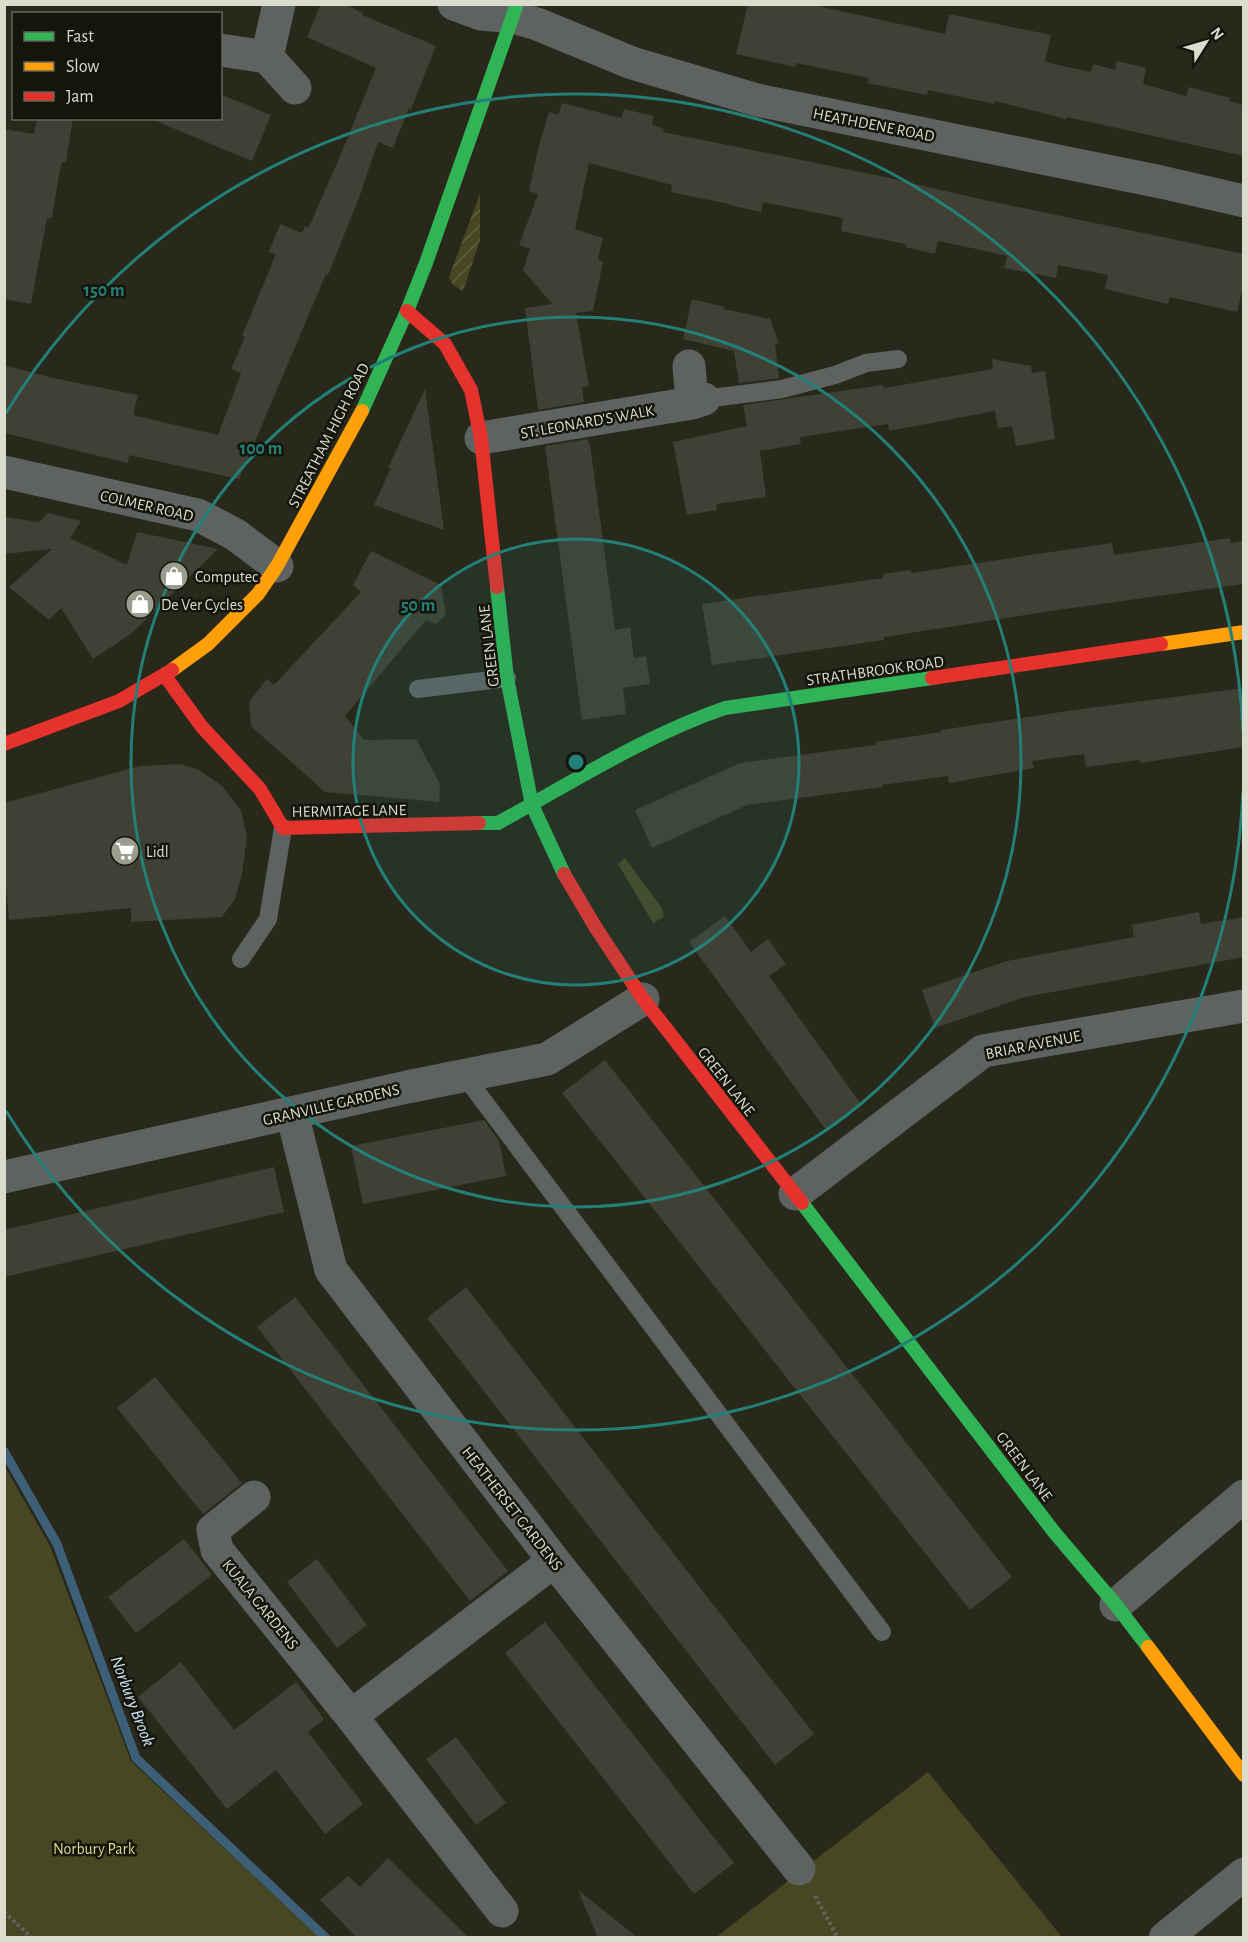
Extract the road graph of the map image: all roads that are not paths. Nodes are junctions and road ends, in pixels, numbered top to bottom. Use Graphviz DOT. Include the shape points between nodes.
graph roads {
  1 [pos="279,4"];
  2 [pos="454,4"];
  3 [pos="515,11"];
  4 [pos="222,50"];
  5 [pos="267,57"];
  6 [pos="295,88"];
  7 [pos="1244,201"];
  8 [pos="407,311"];
  9 [pos="898,358"];
  10 [pos="689,366"];
  11 [pos="698,401"];
  12 [pos="481,438"];
  13 [pos="4,472"];
  14 [pos="278,566"];
  15 [pos="1244,633"];
  16 [pos="165,676"];
  17 [pos="507,678"];
  18 [pos="418,689"];
  19 [pos="4,744"];
  20 [pos="532,805"];
  21 [pos="283,828"];
  22 [pos="241,959"];
  23 [pos="643,999"];
  24 [pos="1244,1006"];
  25 [pos="464,1075"];
  26 [pos="292,1113"];
  27 [pos="4,1177"];
  28 [pos="795,1194"];
  29 [pos="1244,1496"];
  30 [pos="254,1497"];
  31 [pos="554,1561"];
  32 [pos="1116,1605"];
  33 [pos="882,1632"];
  34 [pos="351,1716"];
  35 [pos="1244,1775"];
  36 [pos="799,1869"];
  37 [pos="1244,1874"];
  38 [pos="502,1911"];
  39 [pos="1165,1938"];
  1 -- 5 [label="street"];
  2 -- 3 [label="street, HEATHDENE ROAD" via="481,14"];
  3 -- 7 [label="street, HEATHDENE ROAD" via="632,63 757,100"];
  3 -- 8 [label="main road, STREATHAM HIGH ROAD"];
  4 -- 5 [label="street"];
  5 -- 6 [label="street"];
  8 -- 12 [label="main road, GREEN LANE" via="445,344 460,368 471,390"];
  8 -- 14 [label="main road, STREATHAM HIGH ROAD" via="364,407"];
  9 -- 11 [label="lane" via="866,363 782,389"];
  10 -- 11 [label="street"];
  11 -- 12 [label="street, ST. LEONARD'S WALK"];
  12 -- 17 [label="main road, GREEN LANE"];
  13 -- 14 [label="street, COLMER ROAD" via="198,515 236,535"];
  14 -- 16 [label="main road, STREATHAM HIGH ROAD" via="244,609 208,644"];
  15 -- 20 [label="main road, STRATHBROOK ROAD" via="725,708 656,737"];
  16 -- 19 [label="main road, STREATHAM HIGH ROAD" via="119,702"];
  16 -- 21 [label="main road, HERMITAGE LANE" via="202,727 260,789"];
  17 -- 18 [label="lane"];
  17 -- 20 [label="main road, GREEN LANE"];
  20 -- 21 [label="main road, HERMITAGE LANE" via="498,823"];
  20 -- 23 [label="main road, GREEN LANE" via="564,874"];
  21 -- 22 [label="lane" via="268,919"];
  23 -- 25 [label="street, GRANVILLE GARDENS" via="547,1059"];
  23 -- 28 [label="main road, GREEN LANE"];
  24 -- 28 [label="street, BRIAR AVENUE" via="983,1051"];
  25 -- 26 [label="street, GRANVILLE GARDENS"];
  25 -- 33 [label="lane"];
  26 -- 27 [label="street, GRANVILLE GARDENS"];
  26 -- 31 [label="street, HEATHERSET GARDENS" via="331,1270"];
  28 -- 32 [label="main road, GREEN LANE" via="1054,1532"];
  29 -- 32 [label="street"];
  30 -- 34 [label="street, KUALA GARDENS" via="213,1530 217,1550"];
  31 -- 34 [label="street"];
  31 -- 36 [label="street, HEATHERSET GARDENS"];
  32 -- 35 [label="main road, GREEN LANE"];
  34 -- 38 [label="street, KUALA GARDENS"];
  37 -- 39 [label="street"];
}
